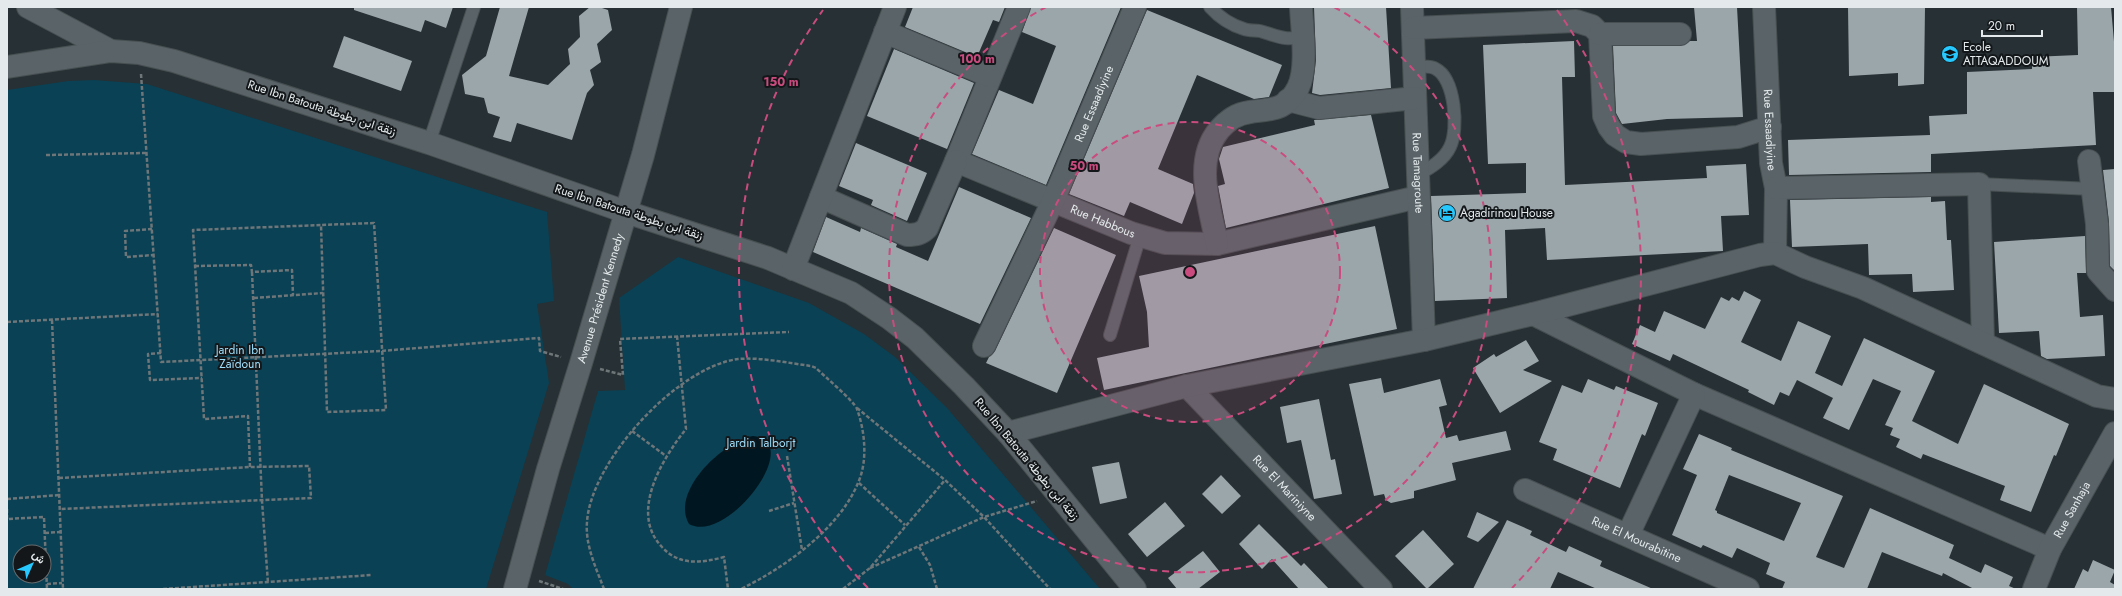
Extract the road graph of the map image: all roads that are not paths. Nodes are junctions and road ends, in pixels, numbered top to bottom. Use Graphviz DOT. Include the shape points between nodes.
graph roads {
  1 [pos="28,7"];
  2 [pos="474,7"];
  3 [pos="681,7"];
  4 [pos="895,7"];
  5 [pos="1019,7"];
  6 [pos="1135,7"];
  7 [pos="1210,7"];
  8 [pos="1301,7"];
  9 [pos="1412,7"];
  10 [pos="1764,7"];
  11 [pos="1594,22"];
  12 [pos="1413,28"];
  13 [pos="885,32"];
  14 [pos="1680,34"];
  15 [pos="1302,36"];
  16 [pos="111,51"];
  17 [pos="7,67"];
  18 [pos="1414,67"];
  19 [pos="990,76"];
  20 [pos="1415,98"];
  21 [pos="1288,100"];
  22 [pos="1770,127"];
  23 [pos="429,143"];
  24 [pos="956,160"];
  25 [pos="2089,161"];
  26 [pos="1418,175"];
  27 [pos="1979,184"];
  28 [pos="1776,188"];
  29 [pos="2092,189"];
  30 [pos="821,197"];
  31 [pos="1418,197"];
  32 [pos="1053,201"];
  33 [pos="626,212"];
  34 [pos="1140,236"];
  35 [pos="1217,244"];
  36 [pos="1775,253"];
  37 [pos="793,268"];
  38 [pos="2115,290"];
  39 [pos="1533,314"];
  40 [pos="1110,335"];
  41 [pos="1424,340"];
  42 [pos="1983,343"];
  43 [pos="984,346"];
  44 [pos="1187,386"];
  45 [pos="1694,394"];
  46 [pos="2115,399"];
  47 [pos="1008,433"];
  48 [pos="2115,433"];
  49 [pos="1525,490"];
  50 [pos="1628,535"];
  51 [pos="2050,549"];
  52 [pos="517,583"];
  53 [pos="1135,589"];
  54 [pos="1381,589"];
  55 [pos="1748,589"];
  56 [pos="2034,589"];
  1 -- 16 [label="street"];
  2 -- 23 [label="lane"];
  3 -- 33 [label="street, Avenue Président Kennedy"];
  4 -- 13 [label="street"];
  5 -- 19 [label="street"];
  6 -- 32 [label="street, Rue Essaadiyine"];
  7 -- 15 [label="lane" via="1219,17 1244,29 1259,31 1276,38"];
  8 -- 15 [label="street"];
  9 -- 12 [label="street, Rue Tamagroute"];
  10 -- 22 [label="street, Rue Essaadiyine"];
  11 -- 12 [label="street"];
  11 -- 14 [label="street"];
  11 -- 22 [label="street" via="1604,116 1615,135 1626,142 1641,144 1738,137"];
  12 -- 18 [label="street, Rue Tamagroute"];
  13 -- 19 [label="street"];
  13 -- 30 [label="street"];
  15 -- 21 [label="street" via="1303,73 1298,88"];
  16 -- 17 [label="street, Rue Ibn Batouta زنقة ابن بطوطة"];
  16 -- 23 [label="street, Rue Ibn Batouta زنقة ابن بطوطة" via="139,53 174,61"];
  18 -- 20 [label="street, Rue Tamagroute"];
  18 -- 26 [label="lane" via="1427,66 1444,75 1454,109 1450,147 1436,164"];
  19 -- 24 [label="street"];
  20 -- 21 [label="street" via="1319,108"];
  20 -- 26 [label="street, Rue Tamagroute"];
  21 -- 35 [label="street" via="1273,110 1240,114 1228,120 1214,136 1205,157 1205,172"];
  22 -- 28 [label="street, Rue Essaadiyine" via="1771,163"];
  23 -- 33 [label="street, Rue Ibn Batouta زنقة ابن بطوطة"];
  24 -- 30 [label="street" via="927,228 915,235 907,235"];
  24 -- 32 [label="street, Rue Habbous"];
  25 -- 29 [label="street"];
  26 -- 31 [label="street, Rue Tamagroute"];
  27 -- 28 [label="street"];
  27 -- 29 [label="lane"];
  27 -- 42 [label="street"];
  28 -- 36 [label="street, Rue Essaadiyine"];
  29 -- 38 [label="street" via="2097,224 2098,271"];
  30 -- 37 [label="street"];
  31 -- 35 [label="street, Rue Habbous"];
  31 -- 41 [label="street, Rue Tamagroute"];
  32 -- 34 [label="street, Rue Habbous"];
  32 -- 43 [label="street, Rue Essaadiyine"];
  33 -- 37 [label="street, Rue Ibn Batouta زنقة ابن بطوطة"];
  33 -- 52 [label="street, Avenue Président Kennedy" via="548,469"];
  34 -- 35 [label="street, Rue Habbous" via="1165,243"];
  34 -- 40 [label="lane"];
  36 -- 39 [label="street"];
  36 -- 42 [label="street" via="1863,288"];
  37 -- 47 [label="street, Rue Ibn Batouta زنقة ابن بطوطة" via="851,294 889,318 915,338"];
  39 -- 41 [label="street"];
  39 -- 45 [label="street"];
  41 -- 44 [label="street"];
  42 -- 46 [label="street" via="2097,396"];
  44 -- 47 [label="street"];
  44 -- 54 [label="street, Rue El Mariniyne"];
  45 -- 50 [label="street"];
  45 -- 51 [label="street"];
  47 -- 53 [label="street, Rue Ibn Batouta زنقة ابن بطوطة"];
  48 -- 51 [label="street, Rue Sanhaja"];
  49 -- 50 [label="street, Rue El Mourabitine"];
  50 -- 55 [label="street, Rue El Mourabitine"];
  51 -- 56 [label="street, Rue Sanhaja"];
}
